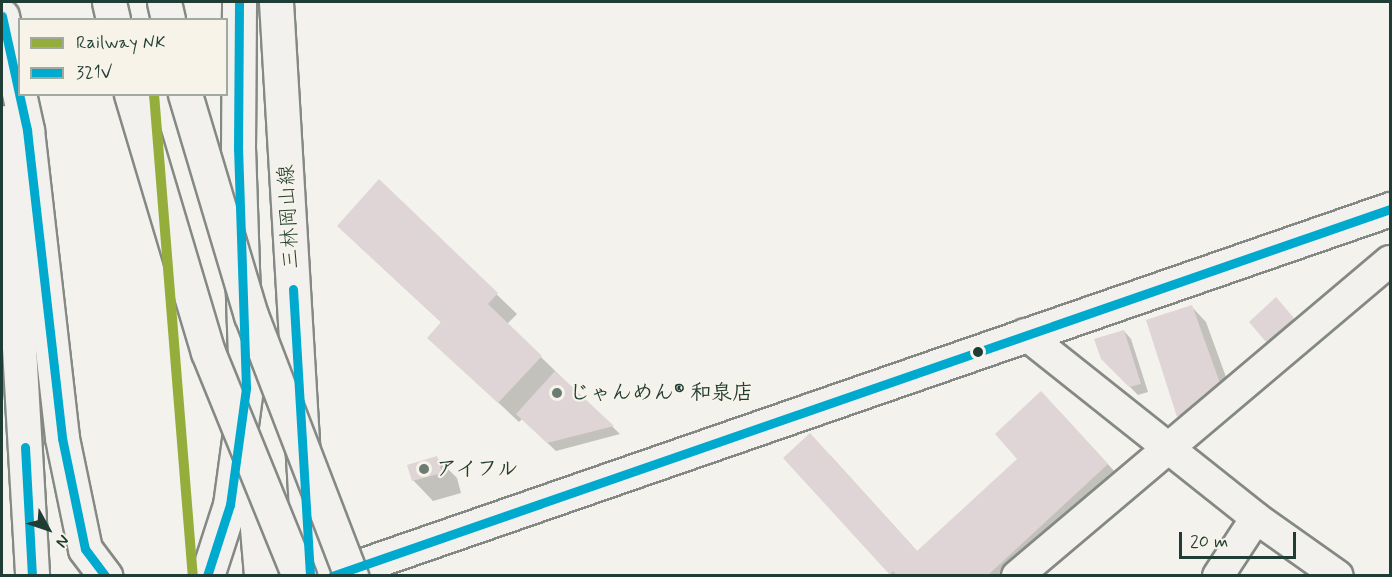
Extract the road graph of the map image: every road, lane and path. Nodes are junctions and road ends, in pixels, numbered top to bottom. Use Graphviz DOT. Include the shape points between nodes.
graph roads {
  1 [pos="109,2"];
  2 [pos="164,2"];
  3 [pos="239,2"];
  4 [pos="276,2"];
  5 [pos="2,16"];
  6 [pos="113,18"];
  7 [pos="168,18"];
  8 [pos="2,52"];
  9 [pos="18,89"];
  10 [pos="20,96"];
  11 [pos="132,96"];
  12 [pos="186,96"];
  13 [pos="1390,209"];
  14 [pos="1390,261"];
  15 [pos="1025,334"];
  16 [pos="246,388"];
  17 [pos="1168,448"];
  18 [pos="1256,518"];
  19 [pos="32,576"];
  20 [pos="105,576"];
  21 [pos="207,576"];
  22 [pos="261,576"];
  23 [pos="299,576"];
  24 [pos="310,576"];
  25 [pos="331,576"];
  26 [pos="351,576"];
  27 [pos="1017,576"];
  28 [pos="1218,576"];
  29 [pos="1338,576"];
  1 -- 6 [label="main road"];
  2 -- 7 [label="main road"];
  3 -- 16 [label="main road" via="238,149"];
  4 -- 24 [label="main road, 三林岡山線"];
  5 -- 9 [label="main road"];
  8 -- 19 [label="main road"];
  10 -- 20 [label="main road" via="27,130 62,438 85,549"];
  11 -- 23 [label="main road, bridge" via="208,352"];
  12 -- 26 [label="main road, bridge" via="251,315"];
  13 -- 15 [label="main road"];
  14 -- 17 [label="street"];
  15 -- 17 [label="street"];
  15 -- 25 [label="main road"];
  16 -- 21 [label="main road" via="230,505"];
  16 -- 22 [label="main road"];
  17 -- 18 [label="street"];
  17 -- 27 [label="street"];
  18 -- 28 [label="street"];
  18 -- 29 [label="street"];
}
